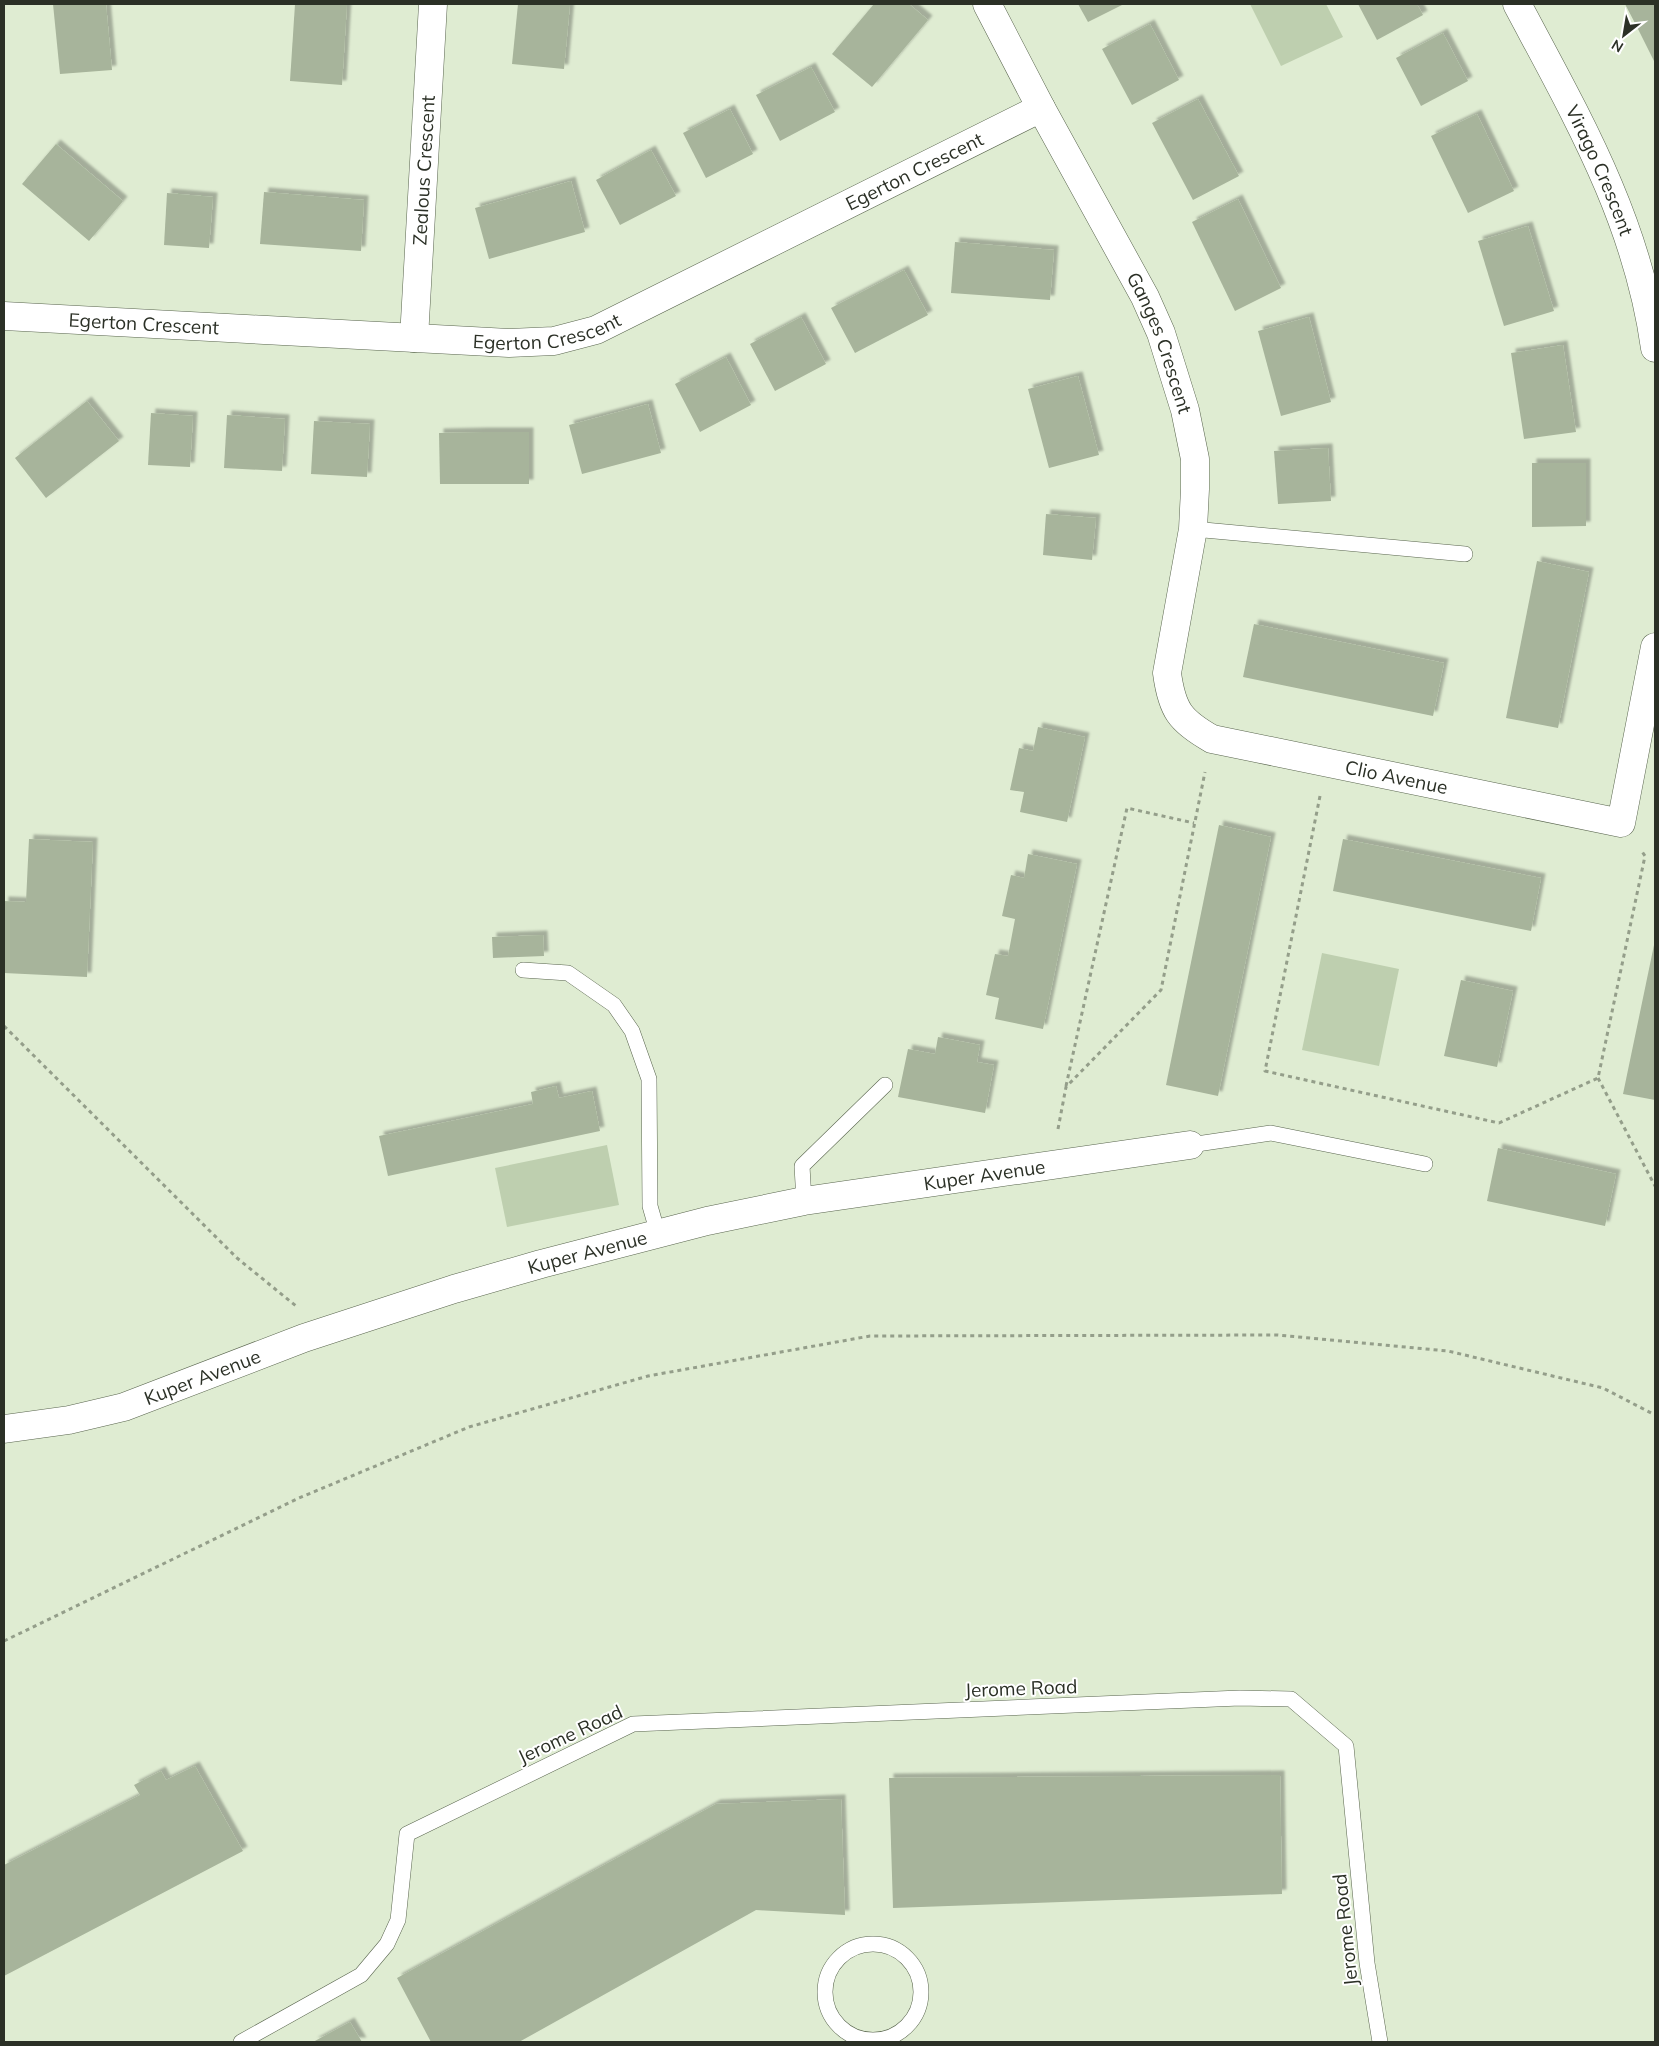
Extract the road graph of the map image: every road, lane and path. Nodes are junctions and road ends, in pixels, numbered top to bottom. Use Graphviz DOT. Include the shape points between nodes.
graph roads {
  1 [pos="433,4"];
  2 [pos="987,4"];
  3 [pos="1517,4"];
  4 [pos="1040,108"];
  5 [pos="4,316"];
  6 [pos="414,338"];
  7 [pos="1655,348"];
  8 [pos="1193,529"];
  9 [pos="1465,554"];
  10 [pos="1655,647"];
  11 [pos="1180,714"];
  12 [pos="1212,739"];
  13 [pos="1327,763"];
  14 [pos="1195,823"];
  15 [pos="1621,823"];
  16 [pos="523,970"];
  17 [pos="4,1026"];
  18 [pos="1598,1078"];
  19 [pos="885,1085"];
  20 [pos="1066,1087"];
  21 [pos="1190,1145"];
  22 [pos="1425,1164"];
  23 [pos="1052,1165"];
  24 [pos="1655,1186"];
  25 [pos="804,1201"];
  26 [pos="658,1234"];
  27 [pos="326,1331"];
  28 [pos="1655,1415"];
  29 [pos="4,1429"];
  30 [pos="4,1641"];
  31 [pos="866,1943"];
  32 [pos="241,2042"];
  33 [pos="1380,2042"];
  1 -- 6 [label="street, Zealous Crescent"];
  2 -- 4 [label="street, Ganges Crescent"];
  3 -- 7 [label="street, Virago Crescent" via="1595,153 1620,209 1639,267"];
  4 -- 6 [label="street, Egerton Crescent" via="596,330 554,341 509,344"];
  4 -- 8 [label="street, Ganges Crescent" via="1161,333 1185,410 1195,459"];
  5 -- 6 [label="street, Egerton Crescent"];
  8 -- 9 [label="lane"];
  8 -- 11 [label="street, Ganges Crescent" via="1167,673 1170,695"];
  10 -- 15 [label="street"];
  11 -- 12 [label="street, Clio Avenue" via="1192,728"];
  12 -- 13 [label="street, Clio Avenue"];
  12 -- 14 [label="path"];
  13 -- 15 [label="street, Clio Avenue"];
  13 -- 18 [label="path" via="1265,1071 1499,1123"];
  14 -- 20 [label="path" via="1160,990"];
  14 -- 20 [label="path" via="1127,808"];
  15 -- 18 [label="path" via="1645,856"];
  16 -- 26 [label="lane" via="568,973 614,1005 632,1031 649,1080 650,1206"];
  17 -- 27 [label="path" via="237,1258"];
  18 -- 24 [label="path"];
  19 -- 25 [label="lane" via="802,1166"];
  20 -- 23 [label="path"];
  21 -- 22 [label="lane" via="1271,1134"];
  21 -- 23 [label="street, Kuper Avenue"];
  23 -- 25 [label="street, Kuper Avenue"];
  25 -- 26 [label="street, Kuper Avenue"];
  26 -- 27 [label="street, Kuper Avenue" via="454,1289"];
  27 -- 29 [label="street, Kuper Avenue" via="124,1407 69,1420"];
  28 -- 30 [label="path" via="1603,1388 1448,1351 1278,1335 870,1336 648,1376 469,1427 300,1498"];
  31 -- 31 [label="lane" via="850,1948 837,1958 824,1988 826,2004 837,2024 856,2038 887,2038 902,2031 920,2006 919,1974 910,1960 897,1950 882,1944"];
  32 -- 33 [label="lane, Jerome Road" via="361,1975 387,1944 398,1920 407,1834 634,1724 1220,1699 1291,1699 1346,1746 1367,1963"];
}
